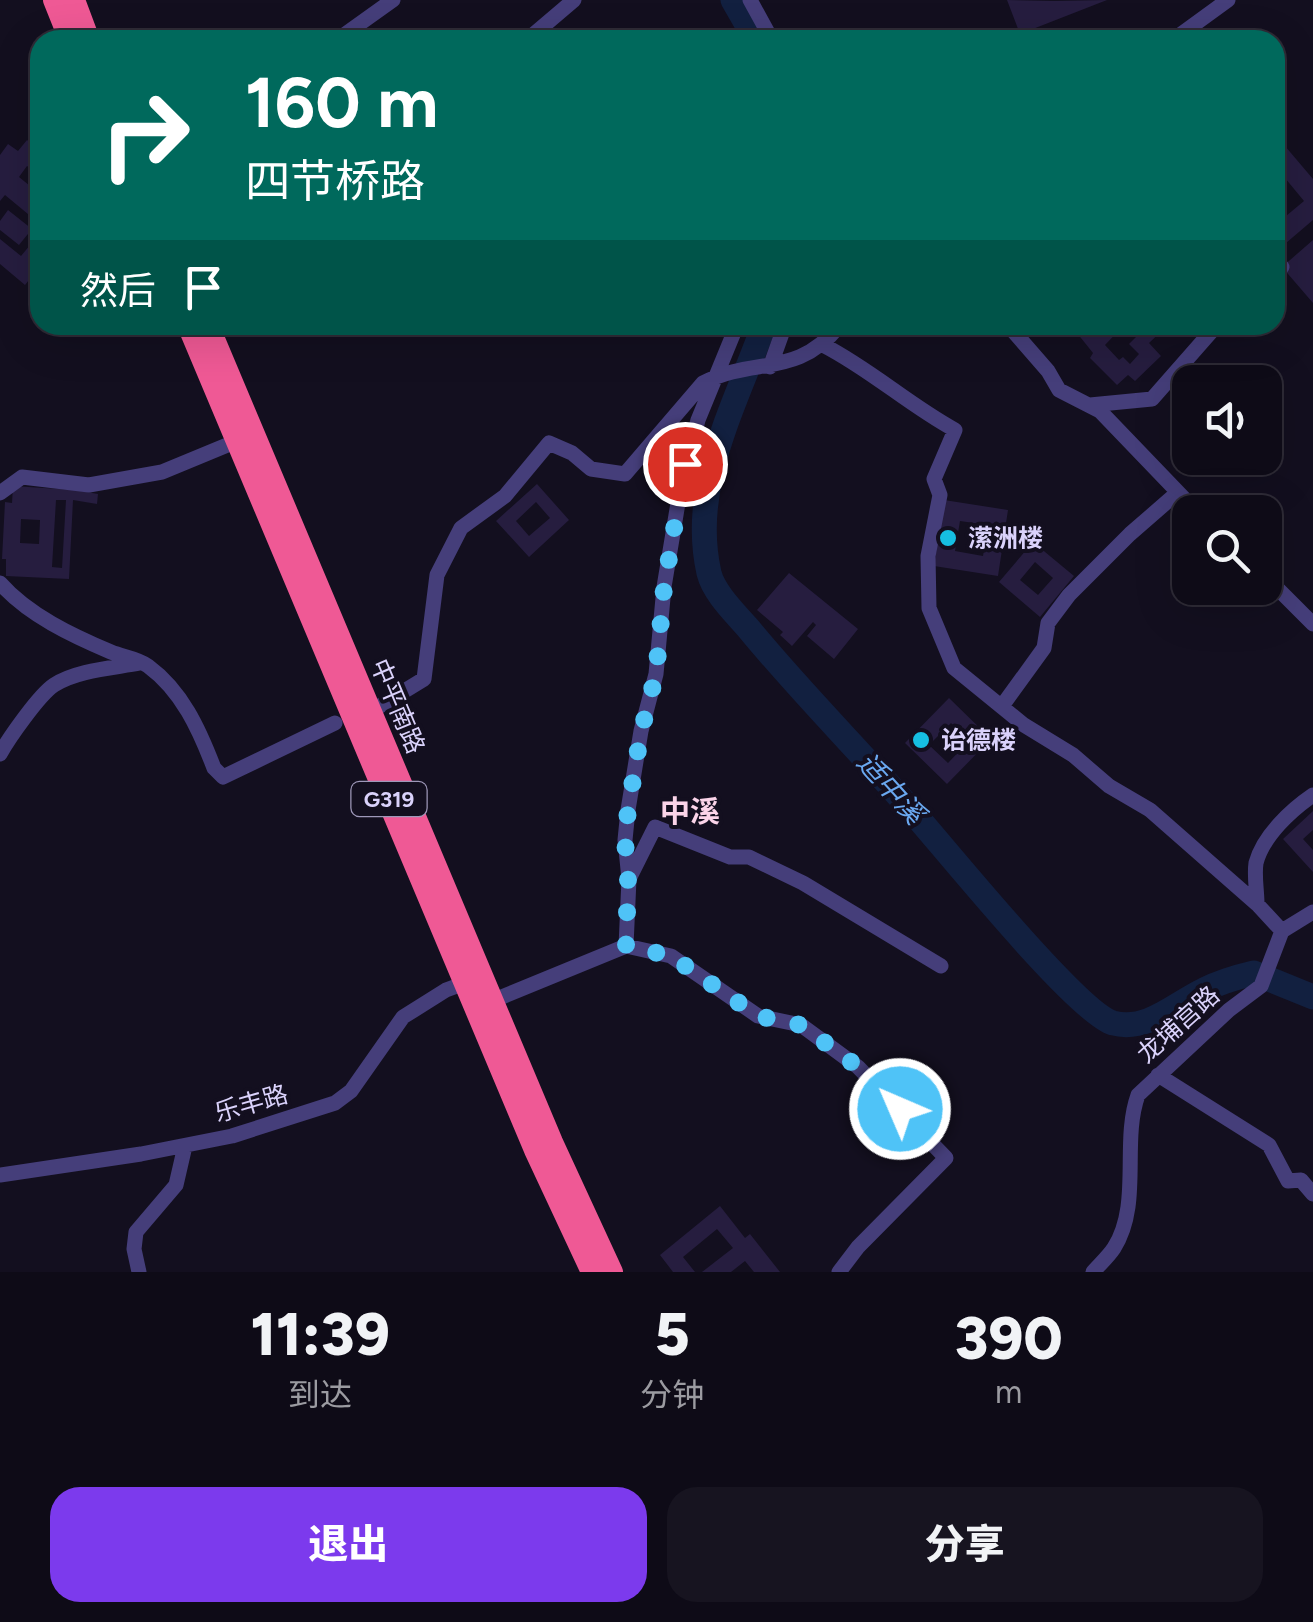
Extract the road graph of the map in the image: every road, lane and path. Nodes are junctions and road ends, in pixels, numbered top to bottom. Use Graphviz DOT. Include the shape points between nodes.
graph roads {
  1 [pos="54,0"];
  2 [pos="74,0"];
  3 [pos="393,0"];
  4 [pos="574,0"];
  5 [pos="750,0"];
  6 [pos="1228,0"];
  7 [pos="66,30"];
  8 [pos="86,30"];
  9 [pos="351,30"];
  10 [pos="539,30"];
  11 [pos="766,30"];
  12 [pos="1187,30"];
  13 [pos="192,335"];
  14 [pos="212,335"];
  15 [pos="733,335"];
  16 [pos="781,335"];
  17 [pos="832,335"];
  18 [pos="1017,335"];
  19 [pos="1208,335"];
  20 [pos="823,345"];
  21 [pos="770,366"];
  22 [pos="716,376"];
  23 [pos="1088,405"];
  24 [pos="237,441"];
  25 [pos="0,492"];
  26 [pos="1176,494"];
  27 [pos="0,583"];
  28 [pos="1282,593"];
  29 [pos="1313,624"];
  30 [pos="144,662"];
  31 [pos="1002,706"];
  32 [pos="370,712"];
  33 [pos="335,723"];
  34 [pos="0,754"];
  35 [pos="1313,795"];
  36 [pos="628,880"];
  37 [pos="1257,904"];
  38 [pos="1313,912"];
  39 [pos="1282,931"];
  40 [pos="626,946"];
  41 [pos="942,966"];
  42 [pos="465,983"];
  43 [pos="492,1001"];
  44 [pos="1158,1074"];
  45 [pos="185,1146"];
  46 [pos="0,1175"];
  47 [pos="1313,1194"];
  48 [pos="140,1272"];
  49 [pos="592,1272"];
  50 [pos="612,1272"];
  51 [pos="839,1272"];
  52 [pos="1093,1272"];
  1 -- 7 [label="highway"];
  2 -- 8 [label="highway"];
  3 -- 9 [label="street"];
  4 -- 10 [label="street"];
  5 -- 11 [label="street"];
  6 -- 12 [label="street"];
  13 -- 24 [label="highway, G319"];
  14 -- 32 [label="highway, 中平南路 / G319"];
  15 -- 22 [label="street"];
  16 -- 21 [label="street"];
  17 -- 20 [label="street"];
  18 -- 23 [label="street" via="1060,390"];
  19 -- 23 [label="street" via="1152,399"];
  20 -- 21 [label="street"];
  20 -- 31 [label="street" via="955,430 934,479 940,495 928,556 929,608 954,668"];
  21 -- 22 [label="street"];
  22 -- 32 [label="street" via="625,474 591,468 549,443 504,496 461,528 437,575 424,679"];
  22 -- 36 [label="street" via="681,485 656,674 632,779"];
  23 -- 26 [label="street"];
  24 -- 25 [label="street" via="162,472 89,485 22,477"];
  24 -- 42 [label="highway, G319"];
  26 -- 31 [label="street" via="1068,595 1048,623 1044,648"];
  27 -- 30 [label="street" via="47,619"];
  28 -- 29 [label="street"];
  30 -- 33 [label="street" via="182,698 223,777"];
  30 -- 34 [label="street" via="51,686"];
  31 -- 37 [label="street" via="1150,810"];
  32 -- 43 [label="highway, 中平南路 / G319"];
  35 -- 37 [label="street" via="1277,826 1261,851"];
  36 -- 40 [label="street"];
  36 -- 41 [label="street" via="655,828 670,831 803,883"];
  37 -- 39 [label="street"];
  38 -- 39 [label="street"];
  39 -- 44 [label="street, 龙埔宫路" via="1261,986"];
  40 -- 43 [label="street"];
  40 -- 51 [label="street" via="671,956 758,1016 801,1025 858,1067 946,1158"];
  42 -- 45 [label="street, 乐丰路" via="403,1017 335,1103"];
  42 -- 49 [label="highway, G319"];
  43 -- 50 [label="highway, 中平南路 / G319"];
  44 -- 47 [label="street" via="1270,1146 1288,1180 1301,1180"];
  44 -- 52 [label="street, 龙埔宫路" via="1132,1113 1129,1198 1116,1246"];
  45 -- 46 [label="street, 乐丰路"];
  45 -- 48 [label="street" via="176,1185 136,1232"];
}
